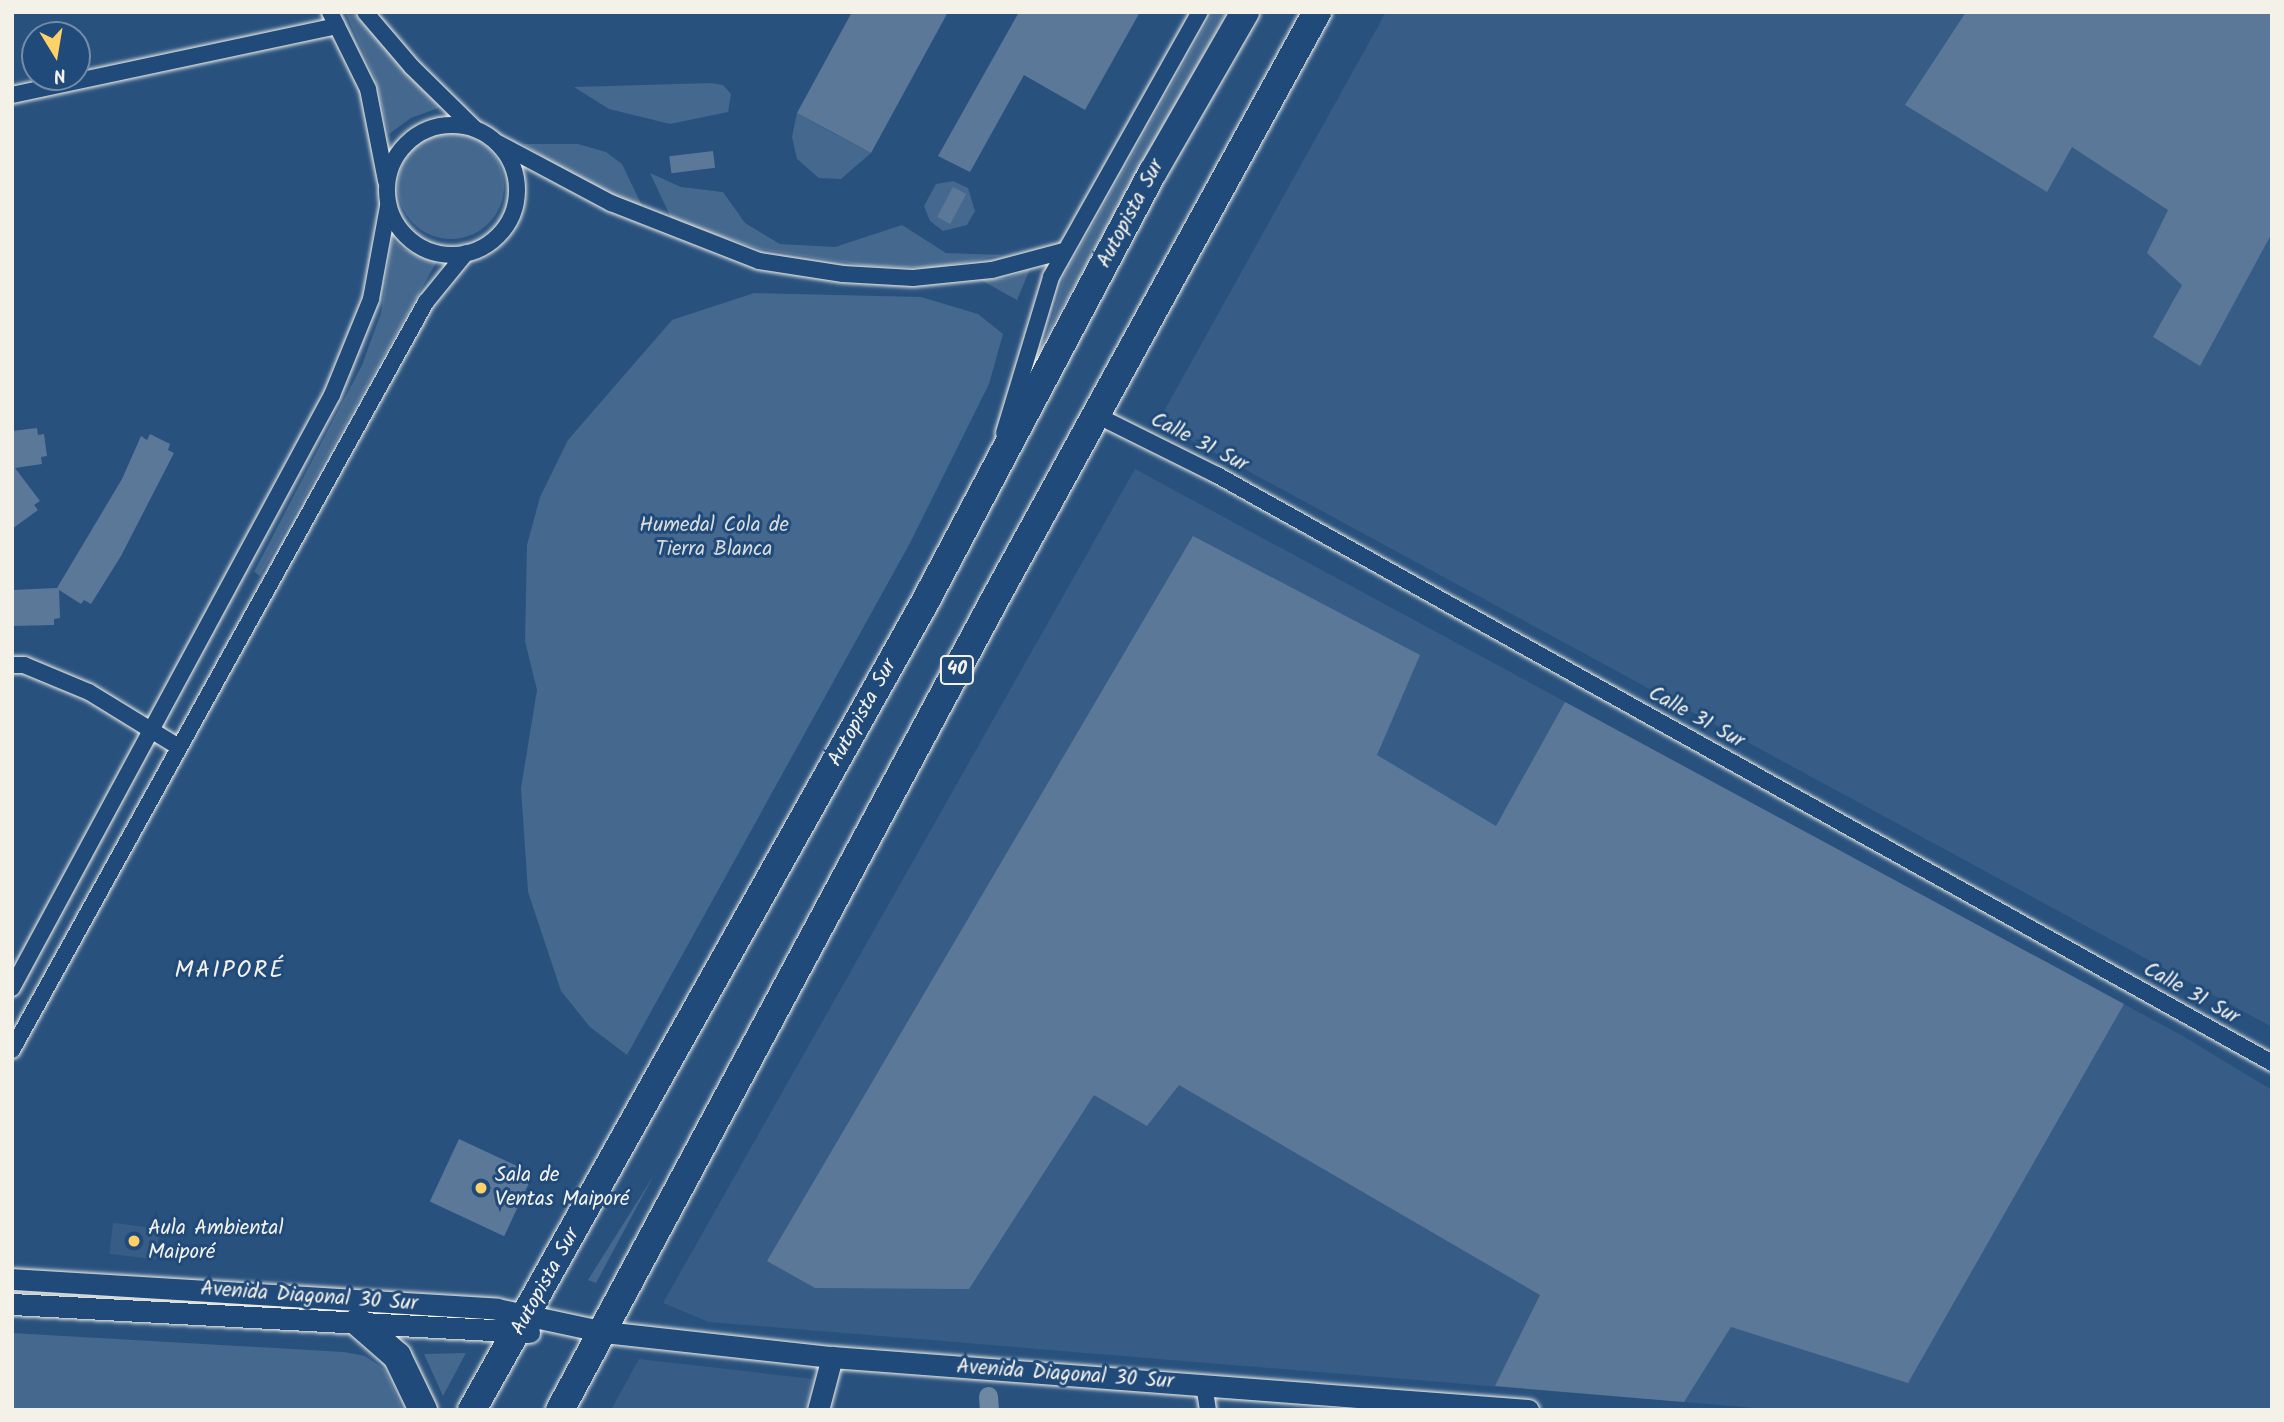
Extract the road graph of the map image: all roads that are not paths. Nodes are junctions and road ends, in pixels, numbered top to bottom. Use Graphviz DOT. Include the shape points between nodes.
graph roads {
  1 [pos="365,12"];
  2 [pos="1200,12"];
  3 [pos="1245,12"];
  4 [pos="1317,12"];
  5 [pos="334,19"];
  6 [pos="12,95"];
  7 [pos="474,128"];
  8 [pos="498,143"];
  9 [pos="387,186"];
  10 [pos="388,206"];
  11 [pos="1064,251"];
  12 [pos="466,253"];
  13 [pos="1096,415"];
  14 [pos="992,477"];
  15 [pos="12,665"];
  16 [pos="152,729"];
  17 [pos="177,746"];
  18 [pos="12,988"];
  19 [pos="12,1050"];
  20 [pos="2272,1063"];
  21 [pos="12,1279"];
  22 [pos="12,1304"];
  23 [pos="358,1322"];
  24 [pos="523,1324"];
  25 [pos="604,1332"];
  26 [pos="832,1357"];
  27 [pos="1203,1385"];
  28 [pos="1324,1402"];
  29 [pos="1403,1405"];
  30 [pos="1497,1409"];
  31 [pos="423,1410"];
  32 [pos="472,1410"];
  33 [pos="560,1410"];
  34 [pos="818,1410"];
  35 [pos="1208,1410"];
  36 [pos="1528,1410"];
  1 -- 7 [label="street" via="412,68"];
  2 -- 11 [label="street"];
  3 -- 14 [label="highway, Autopista Sur" via="1153,173"];
  4 -- 13 [label="highway, 40"];
  5 -- 6 [label="street"];
  5 -- 9 [label="street" via="368,89"];
  7 -- 8 [label="street"];
  7 -- 9 [label="street" via="444,126 416,135 396,158"];
  8 -- 11 [label="street" via="611,203 759,261 843,274 913,278 992,270"];
  8 -- 12 [label="street" via="516,177 512,215 488,244"];
  9 -- 10 [label="street"];
  10 -- 12 [label="street" via="409,239 426,250"];
  10 -- 16 [label="street" via="379,268 357,341"];
  11 -- 14 [label="street" via="1037,314"];
  12 -- 17 [label="street" via="426,302"];
  13 -- 20 [label="street, Calle 31 Sur" via="1217,475"];
  13 -- 25 [label="highway, 40"];
  14 -- 24 [label="highway, Autopista Sur"];
  15 -- 16 [label="street" via="23,665 89,692"];
  16 -- 17 [label="street"];
  16 -- 18 [label="street"];
  17 -- 19 [label="street"];
  21 -- 24 [label="street, Avenida Diagonal 30 Sur" via="497,1309"];
  22 -- 23 [label="street, Avenida Diagonal 30 Sur"];
  23 -- 24 [label="street, Avenida Diagonal 30 Sur"];
  23 -- 31 [label="highway" via="397,1356"];
  24 -- 25 [label="street, Avenida Diagonal 30 Sur"];
  24 -- 32 [label="highway, Autopista Sur"];
  25 -- 26 [label="street, Avenida Diagonal 30 Sur"];
  25 -- 33 [label="highway, 40"];
  26 -- 27 [label="street, Avenida Diagonal 30 Sur"];
  26 -- 34 [label="street"];
  27 -- 28 [label="street, Avenida Diagonal 30 Sur"];
  27 -- 35 [label="street"];
  28 -- 29 [label="street, Avenida Diagonal 30 Sur"];
  29 -- 30 [label="street, Avenida Diagonal 30 Sur"];
  30 -- 36 [label="street, Avenida Diagonal 30 Sur"];
}
